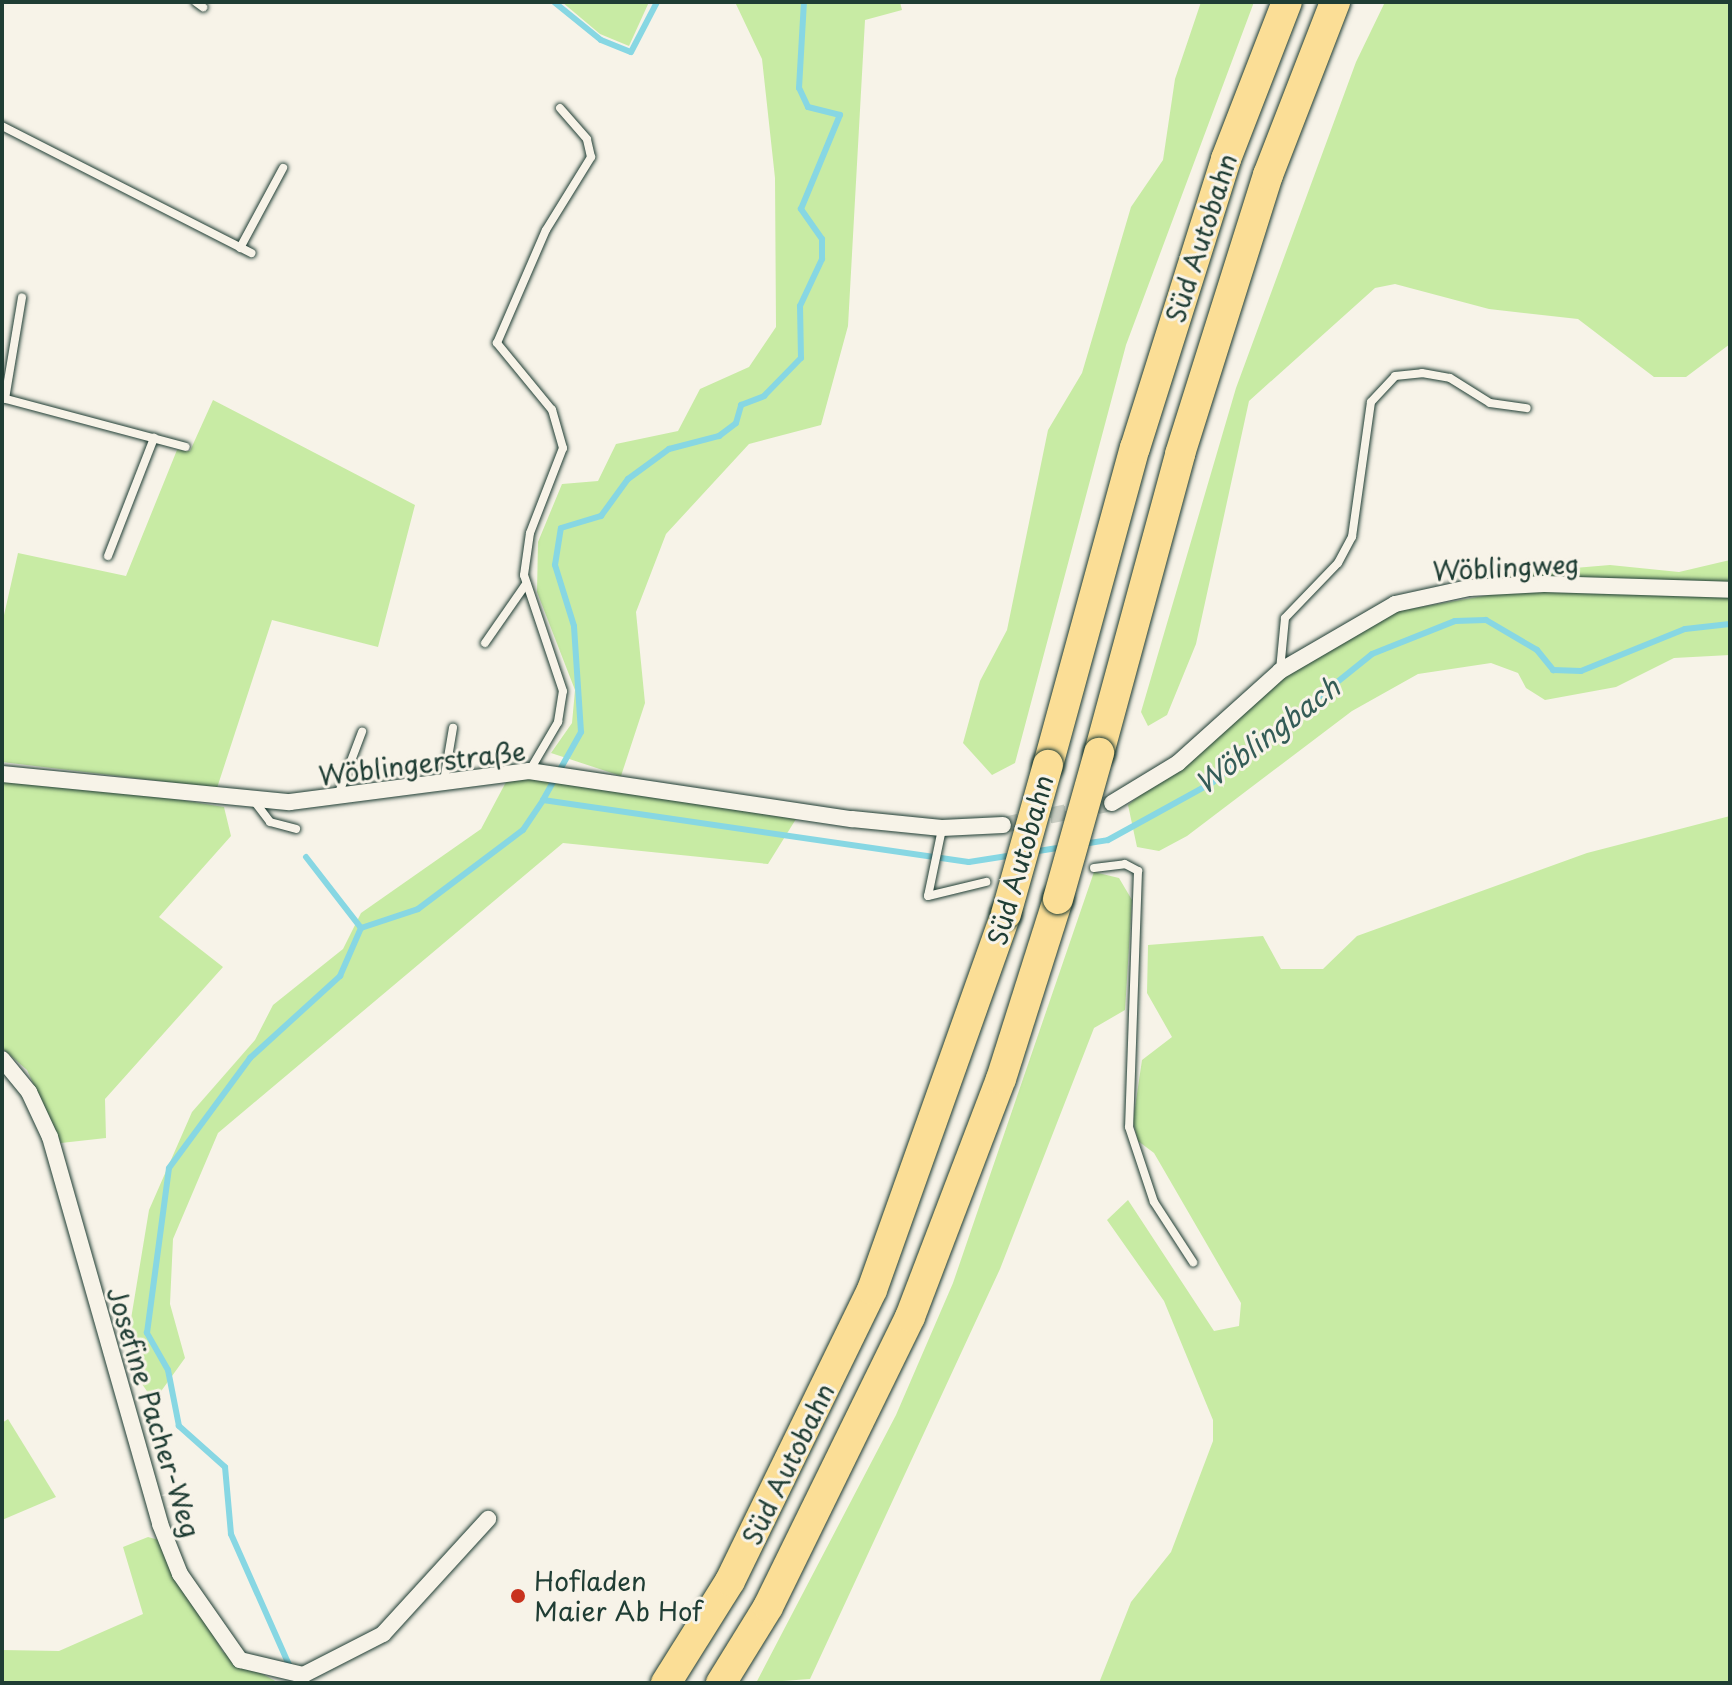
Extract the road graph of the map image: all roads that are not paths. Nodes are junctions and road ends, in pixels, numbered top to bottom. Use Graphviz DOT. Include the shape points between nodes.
graph roads {
  1 [pos="1287,2"];
  2 [pos="1335,2"];
  3 [pos="560,108"];
  4 [pos="2,126"];
  5 [pos="283,168"];
  6 [pos="240,248"];
  7 [pos="251,253"];
  8 [pos="22,297"];
  9 [pos="4,398"];
  10 [pos="1527,408"];
  11 [pos="154,438"];
  12 [pos="186,447"];
  13 [pos="108,556"];
  14 [pos="526,584"];
  15 [pos="1728,588"];
  16 [pos="485,643"];
  17 [pos="1280,671"];
  18 [pos="453,728"];
  19 [pos="362,732"];
  20 [pos="537,772"];
  21 [pos="2,774"];
  22 [pos="444,781"];
  23 [pos="337,798"];
  24 [pos="255,802"];
  25 [pos="1112,803"];
  26 [pos="1003,825"];
  27 [pos="296,829"];
  28 [pos="942,831"];
  29 [pos="1094,868"];
  30 [pos="986,882"];
  31 [pos="2,1059"];
  32 [pos="1193,1262"];
  33 [pos="488,1519"];
  34 [pos="666,1683"];
  35 [pos="721,1683"];
  1 -- 34 [label="highway, Süd Autobahn, bridge" via="1226,159 1135,448 1006,914 872,1290 730,1581"];
  2 -- 35 [label="highway, Süd Autobahn, bridge" via="1268,175 1184,440 1058,899 1001,1079 910,1317 768,1607"];
  3 -- 14 [label="lane" via="587,139 591,157 546,230 497,343 561,427 563,448 530,533"];
  4 -- 6 [label="lane"];
  5 -- 6 [label="lane"];
  6 -- 7 [label="lane"];
  8 -- 9 [label="lane"];
  9 -- 11 [label="lane"];
  10 -- 17 [label="lane" via="1490,403 1450,378 1395,376 1371,402 1352,537 1338,563 1285,618"];
  11 -- 12 [label="lane"];
  11 -- 13 [label="lane"];
  14 -- 16 [label="lane"];
  14 -- 20 [label="lane" via="563,691 558,722"];
  15 -- 17 [label="street, Wöblingweg" via="1544,584 1427,594 1364,619"];
  17 -- 25 [label="street, Wöblingweg" via="1178,763"];
  18 -- 22 [label="lane"];
  19 -- 23 [label="lane" via="339,775"];
  20 -- 22 [label="street, Wöblingerstraße"];
  20 -- 28 [label="street, Wöblingerstraße"];
  21 -- 24 [label="street, Wöblingerstraße"];
  22 -- 23 [label="street, Wöblingerstraße"];
  23 -- 24 [label="street, Wöblingerstraße"];
  24 -- 27 [label="lane" via="270,822"];
  26 -- 28 [label="street"];
  28 -- 30 [label="lane" via="928,896"];
  29 -- 32 [label="lane" via="1125,864 1138,871 1129,1127 1154,1202"];
  31 -- 33 [label="street, Josefine Pacher-Weg" via="29,1092 50,1137 156,1513 180,1574 240,1660 296,1675 383,1634"];
}
